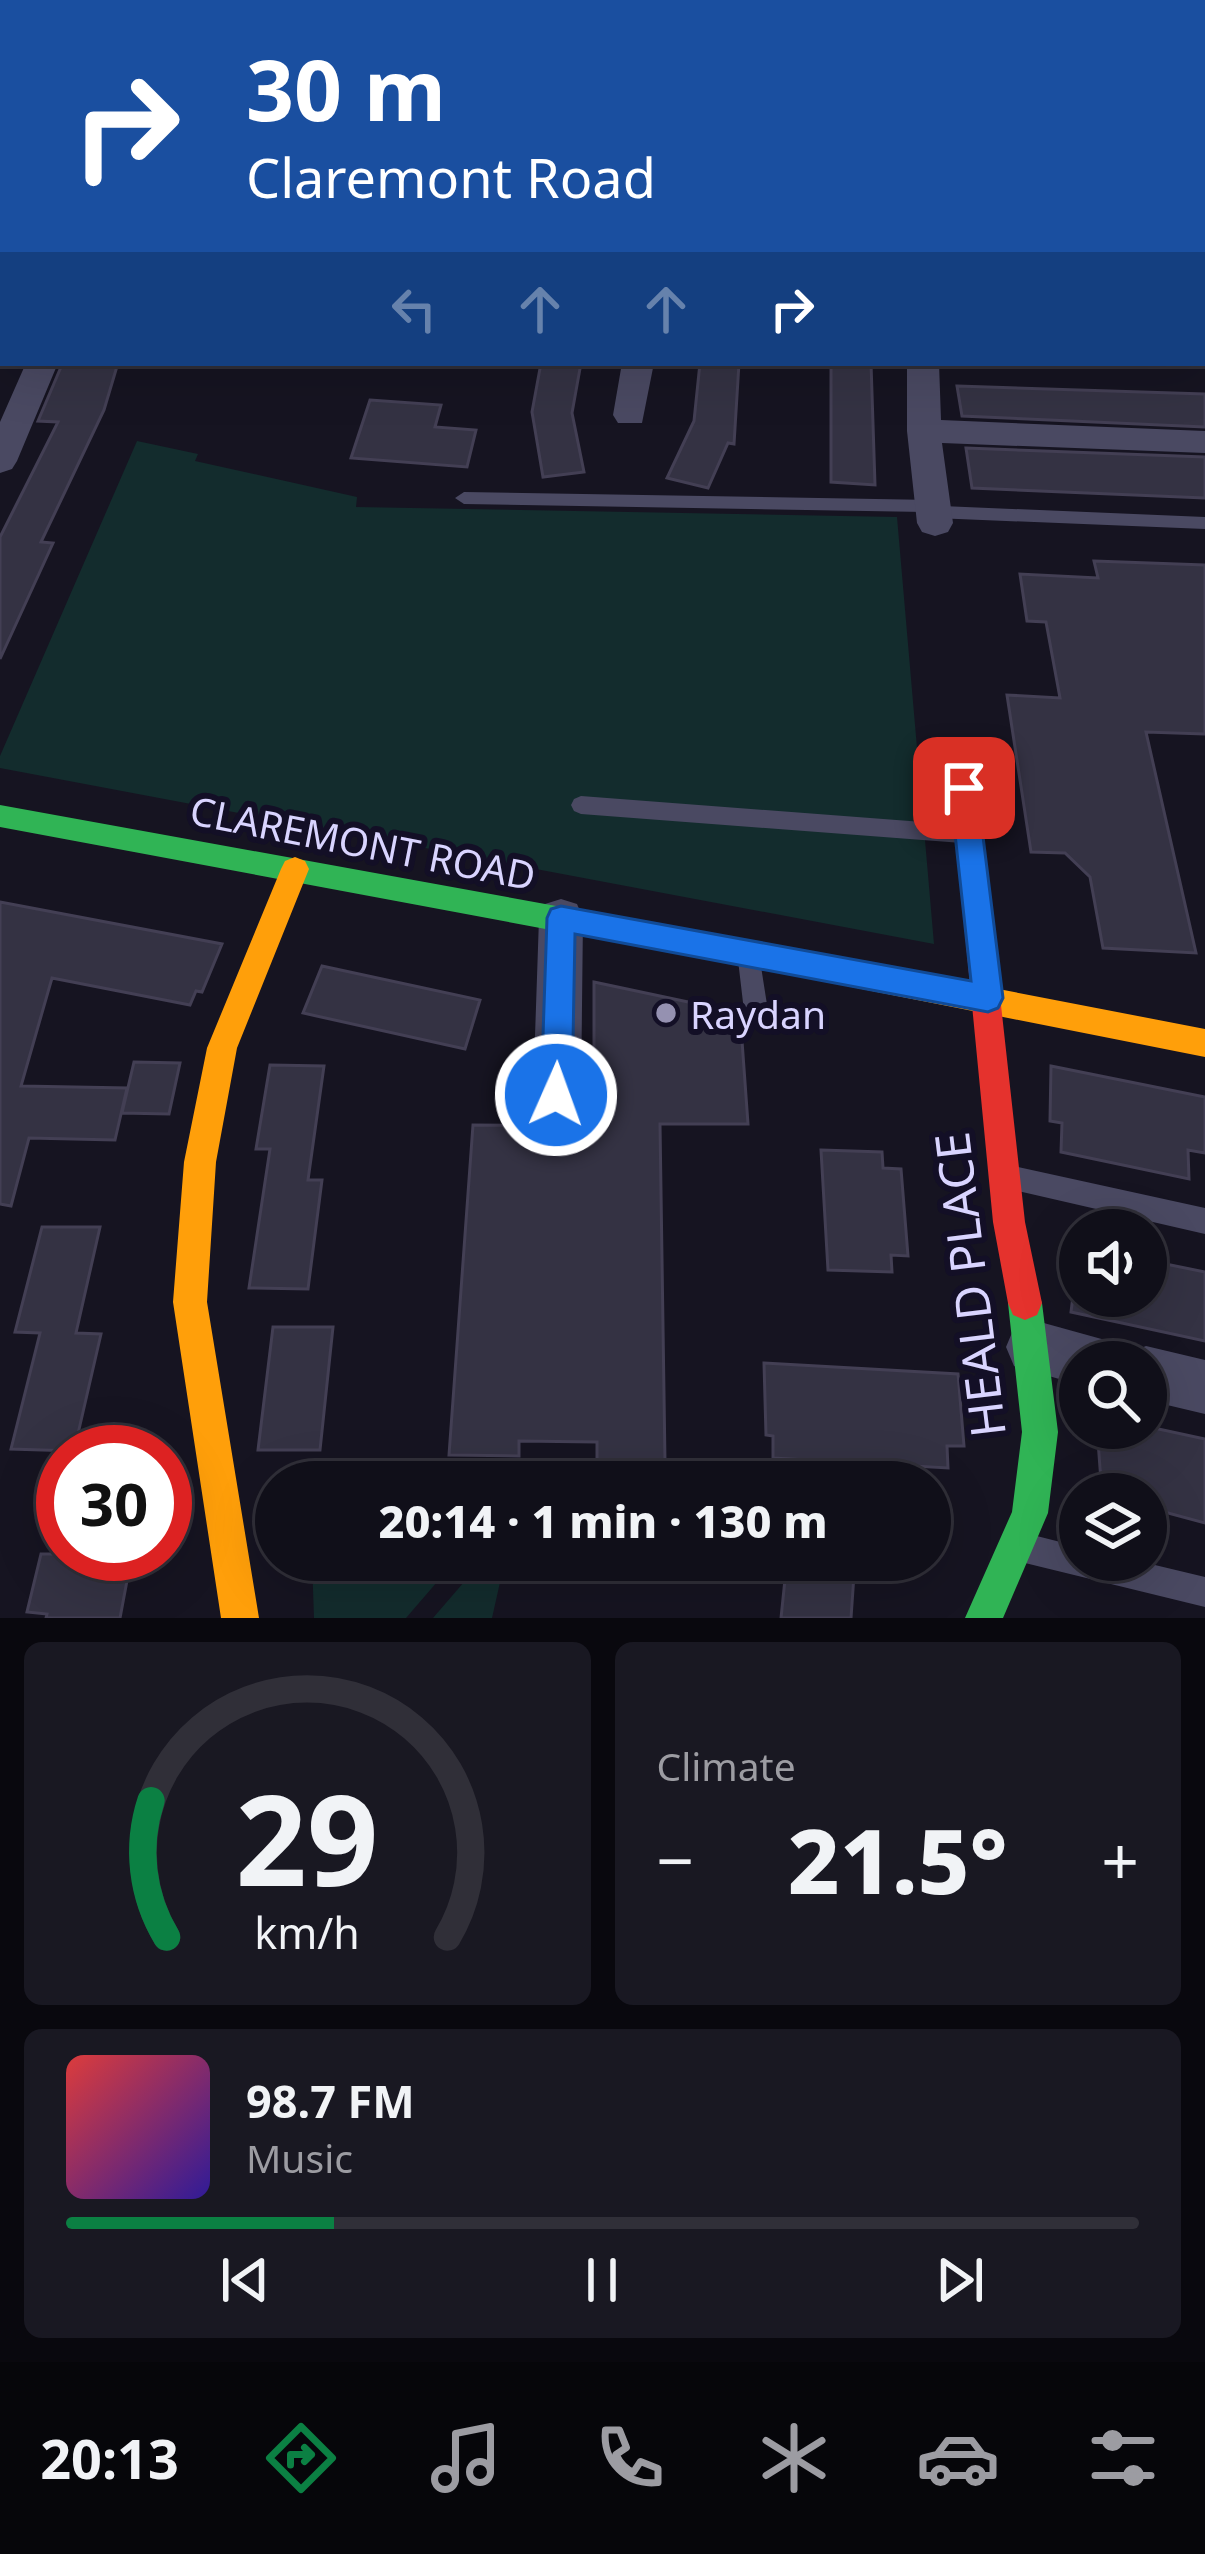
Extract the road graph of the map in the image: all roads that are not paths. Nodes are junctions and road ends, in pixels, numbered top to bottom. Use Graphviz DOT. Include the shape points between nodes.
graph roads {
  1 [pos="41,366"];
  2 [pos="638,366"];
  3 [pos="923,366"];
  4 [pos="630,415"];
  5 [pos="924,431"];
  6 [pos="1205,442"];
  7 [pos="0,460"];
  8 [pos="464,498"];
  9 [pos="934,514"];
  10 [pos="1205,523"];
  11 [pos="964,788"];
  12 [pos="581,805"];
  13 [pos="0,816"];
  14 [pos="969,835"];
  15 [pos="296,868"];
  16 [pos="561,918"];
  17 [pos="748,953"];
  18 [pos="988,998"];
  19 [pos="756,1011"];
  20 [pos="1205,1042"];
  21 [pos="556,1095"];
  22 [pos="1004,1175"];
  23 [pos="1205,1220"];
  24 [pos="1033,1347"];
  25 [pos="1059,1353"];
  26 [pos="1167,1378"];
  27 [pos="1205,1387"];
  28 [pos="1015,1546"];
  29 [pos="1205,1592"];
  30 [pos="240,1618"];
  31 [pos="984,1618"];
  1 -- 7 [label="street"];
  2 -- 4 [label="street"];
  3 -- 5 [label="street"];
  5 -- 6 [label="street"];
  5 -- 9 [label="street"];
  8 -- 9 [label="lane"];
  9 -- 10 [label="lane"];
  11 -- 14 [label="street, HEALD PLACE"];
  12 -- 14 [label="lane"];
  13 -- 15 [label="street, CLAREMONT ROAD"];
  14 -- 18 [label="street, HEALD PLACE"];
  15 -- 16 [label="street, CLAREMONT ROAD"];
  15 -- 30 [label="street" via="222,1048 200,1162 190,1303"];
  16 -- 17 [label="street, CLAREMONT ROAD"];
  16 -- 21 [label="street"];
  17 -- 18 [label="street, CLAREMONT ROAD"];
  17 -- 19 [label="lane"];
  18 -- 20 [label="street, CLAREMONT ROAD"];
  18 -- 22 [label="street, HEALD PLACE"];
  22 -- 23 [label="lane"];
  22 -- 24 [label="street, HEALD PLACE"];
  24 -- 25 [label="street"];
  24 -- 28 [label="street, HEALD PLACE" via="1040,1432 1030,1513"];
  26 -- 27 [label="street"];
  28 -- 29 [label="lane"];
  28 -- 31 [label="street, HEALD PLACE"];
}
